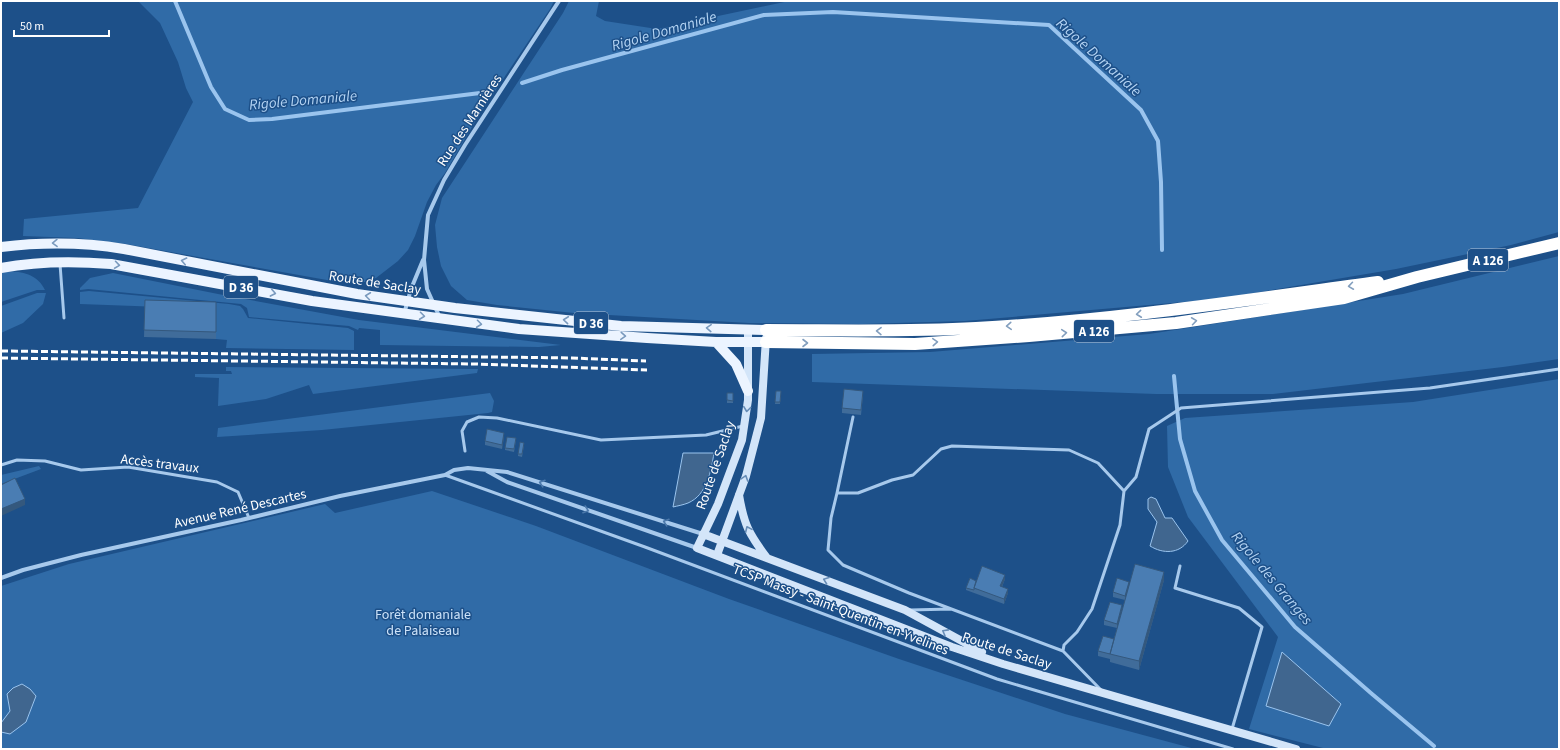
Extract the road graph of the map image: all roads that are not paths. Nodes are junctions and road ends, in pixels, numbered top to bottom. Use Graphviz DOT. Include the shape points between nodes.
graph roads {
  1 [pos="559,1"];
  2 [pos="1559,243"];
  3 [pos="1,248"];
  4 [pos="424,260"];
  5 [pos="60,262"];
  6 [pos="1,268"];
  7 [pos="1417,276"];
  8 [pos="407,300"];
  9 [pos="434,304"];
  10 [pos="404,314"];
  11 [pos="64,318"];
  12 [pos="441,319"];
  13 [pos="748,330"];
  14 [pos="766,330"];
  15 [pos="716,342"];
  16 [pos="749,342"];
  17 [pos="766,342"];
  18 [pos="1559,369"];
  19 [pos="748,391"];
  20 [pos="853,417"];
  21 [pos="745,425"];
  22 [pos="465,451"];
  23 [pos="1,465"];
  24 [pos="485,470"];
  25 [pos="445,475"];
  26 [pos="1124,491"];
  27 [pos="837,493"];
  28 [pos="739,495"];
  29 [pos="250,518"];
  30 [pos="703,534"];
  31 [pos="722,541"];
  32 [pos="697,548"];
  33 [pos="717,556"];
  34 [pos="767,559"];
  35 [pos="1180,566"];
  36 [pos="1,578"];
  37 [pos="952,609"];
  38 [pos="905,610"];
  39 [pos="1063,651"];
  40 [pos="1003,664"];
  41 [pos="1106,695"];
  42 [pos="1232,731"];
  43 [pos="1233,749"];
  44 [pos="1296,749"];
  1 -- 4 [label="street, Rue des Marnières" via="476,127 440,187 428,215"];
  2 -- 7 [label="highway, A 126"];
  8 -- 3 [label="main road, Route de Saclay / D 36, one-way" via="357,294 92,244 53,243"];
  4 -- 8 [label="street, Rue des Marnières"];
  4 -- 9 [label="street, Rue des Marnières" via="427,289"];
  5 -- 6 [label="main road, Route de Saclay / D 36"];
  5 -- 10 [label="main road, Route de Saclay / D 36, one-way" via="78,261 132,267 312,301"];
  5 -- 11 [label="lane"];
  7 -- 14 [label="highway, A 126, one-way" via="1171,310 1029,325 902,331"];
  17 -- 7 [label="highway, A 126, one-way" via="915,344 1176,323 1344,298"];
  8 -- 9 [label="main road, Route de Saclay / D 36"];
  8 -- 10 [label="street, Rue des Marnières"];
  9 -- 12 [label="street, Rue des Marnières"];
  13 -- 9 [label="main road, Route de Saclay / D 36, one-way" via="621,326"];
  10 -- 12 [label="main road, Route de Saclay / D 36, one-way"];
  12 -- 15 [label="main road, Route de Saclay / D 36, one-way" via="519,329"];
  13 -- 14 [label="main road, Route de Saclay / D 36"];
  13 -- 16 [label="main road, Route de Saclay"];
  14 -- 17 [label="main road"];
  15 -- 16 [label="main road, Route de Saclay / D 36"];
  15 -- 19 [label="main road" via="736,364"];
  16 -- 17 [label="main road, Route de Saclay / D 36"];
  16 -- 19 [label="main road, Route de Saclay"];
  28 -- 17 [label="main road, one-way" via="762,418"];
  18 -- 26 [label="lane" via="1430,388 1181,408 1149,429 1136,477"];
  19 -- 21 [label="main road, Route de Saclay, one-way"];
  20 -- 27 [label="lane"];
  21 -- 22 [label="lane" via="706,435 601,440 497,418 480,417 467,422 462,432"];
  21 -- 30 [label="main road, Route de Saclay" via="742,440 718,504"];
  23 -- 29 [label="lane, Accès travaux" via="17,460 45,461 81,470 128,467 217,482 238,492"];
  24 -- 25 [label="street, Avenue René Descartes" via="468,468 454,470"];
  30 -- 24 [label="street, Avenue René Descartes, one-way" via="507,472"];
  24 -- 32 [label="street, one-way" via="507,482"];
  25 -- 29 [label="street, Avenue René Descartes" via="340,496"];
  25 -- 43 [label="lane, TCSP Massy - Saint-Quentin-en-Yvelines" via="645,547 997,680"];
  26 -- 27 [label="lane" via="1098,463 1069,450 952,446 941,449 913,475 858,493"];
  26 -- 39 [label="lane" via="1120,525 1092,609 1077,632 1064,645"];
  27 -- 37 [label="lane" via="831,518 828,550 843,565"];
  28 -- 31 [label="main road"];
  34 -- 28 [label="main road, one-way" via="747,529"];
  29 -- 36 [label="street, Avenue René Descartes" via="54,561"];
  30 -- 31 [label="main road"];
  30 -- 32 [label="main road, Route de Saclay"];
  31 -- 33 [label="main road"];
  31 -- 34 [label="main road"];
  32 -- 33 [label="main road, Route de Saclay"];
  33 -- 40 [label="main road, Route de Saclay" via="952,647"];
  38 -- 34 [label="main road, one-way"];
  35 -- 42 [label="lane" via="1175,588 1239,608 1262,627"];
  37 -- 38 [label="lane"];
  37 -- 39 [label="lane"];
  40 -- 38 [label="main road, one-way"];
  39 -- 41 [label="lane"];
  40 -- 41 [label="main road, Route de Saclay"];
  41 -- 42 [label="main road, Route de Saclay"];
  42 -- 44 [label="main road, Route de Saclay"];
}
